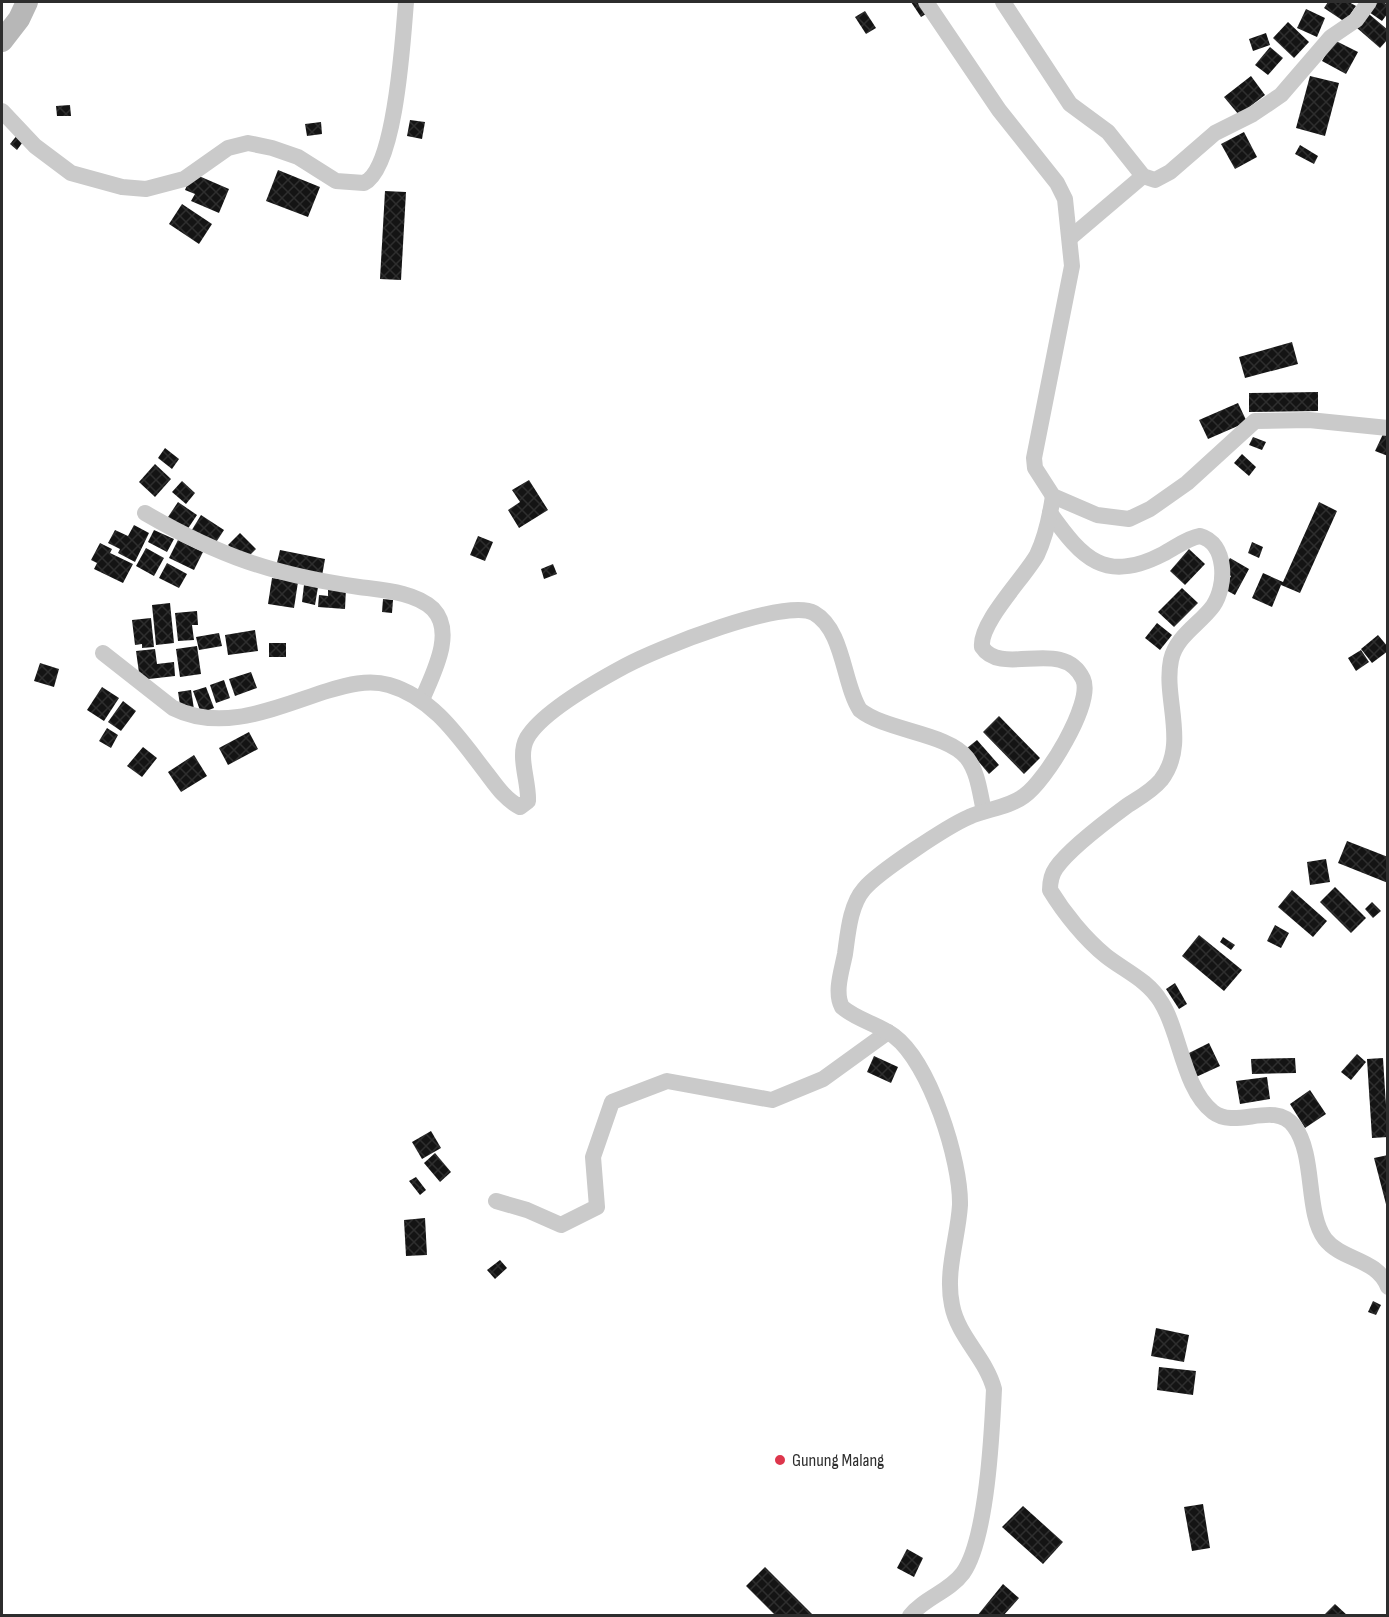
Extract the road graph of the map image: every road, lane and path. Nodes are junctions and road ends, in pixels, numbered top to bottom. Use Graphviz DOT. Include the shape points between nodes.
graph roads {
  1 [pos="27,2"];
  2 [pos="406,2"];
  3 [pos="926,2"];
  4 [pos="1003,2"];
  5 [pos="1369,2"];
  6 [pos="2,40"];
  7 [pos="2,111"];
  8 [pos="1143,176"];
  9 [pos="1070,238"];
  10 [pos="1388,428"];
  11 [pos="1053,496"];
  12 [pos="145,513"];
  13 [pos="1050,513"];
  14 [pos="103,653"];
  15 [pos="422,700"];
  16 [pos="984,811"];
  17 [pos="888,1032"];
  18 [pos="496,1201"];
  19 [pos="1388,1287"];
  20 [pos="910,1616"];
  1 -- 6 [label="street"];
  2 -- 7 [label="street" via="402,66 381,164 370,180 336,181 298,157 248,143 228,148 184,179 137,190 71,173 35,146"];
  3 -- 9 [label="street" via="999,110 1057,183 1065,199"];
  4 -- 8 [label="street" via="1070,104 1108,132"];
  5 -- 8 [label="street" via="1356,20 1331,37 1281,95 1215,133 1162,178"];
  8 -- 9 [label="street"];
  9 -- 11 [label="street" via="1072,266 1034,458 1035,468"];
  10 -- 11 [label="street" via="1309,420 1255,421 1187,483 1129,519 1096,515"];
  11 -- 13 [label="street"];
  12 -- 15 [label="street" via="196,543 232,558 302,578 396,593 433,609 440,622 441,647"];
  13 -- 16 [label="street" via="1036,556 989,624 982,647 1001,660 1041,656 1066,663 1083,677 1085,697 1038,783 1011,803"];
  13 -- 19 [label="street" via="1079,551 1104,565 1132,565 1200,536 1216,545 1221,563 1216,601 1184,635 1171,659 1175,734 1168,766 1153,788 1125,807 1055,869 1050,890 1094,945 1160,999 1179,1053 1208,1107 1222,1118 1279,1116 1293,1125 1308,1165 1320,1232 1332,1246 1379,1271"];
  14 -- 15 [label="street" via="173,708 199,718 227,719 369,681 398,688"];
  15 -- 16 [label="street" via="456,734 500,791 520,807 528,801 523,759 528,737 574,696 626,665 663,649 753,618 802,609 817,615 834,638 860,711 961,752 972,768"];
  16 -- 17 [label="street" via="963,819 907,856 870,882 858,899 845,952 839,1001 852,1014"];
  17 -- 18 [label="street" via="823,1079 772,1100 667,1081 612,1102 593,1157 597,1207 561,1226 527,1209"];
  17 -- 20 [label="street" via="901,1042 934,1094 956,1164 960,1208 951,1303 958,1326 992,1379 994,1389 988,1472 975,1550 962,1575"];
}
